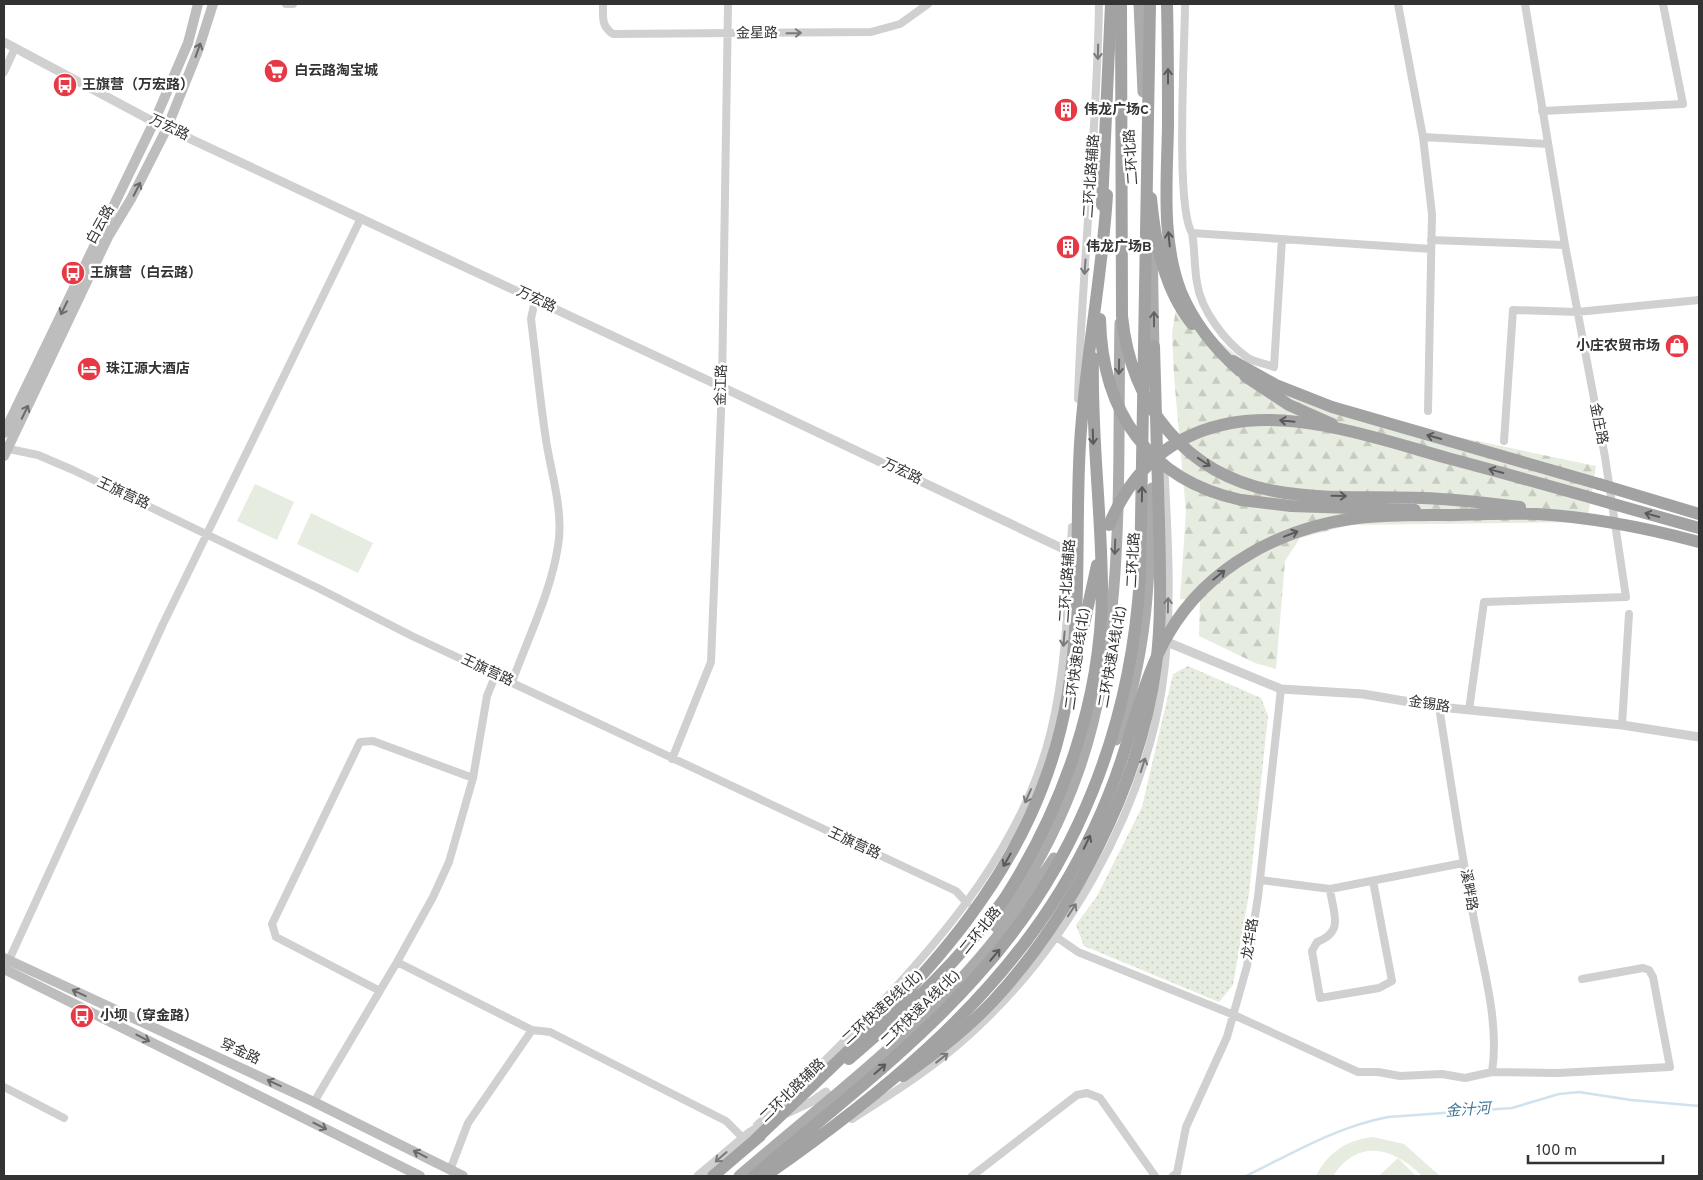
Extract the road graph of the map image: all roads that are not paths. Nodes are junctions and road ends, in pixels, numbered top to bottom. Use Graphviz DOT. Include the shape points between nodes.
graph roads {
  1 [pos="198,4"];
  2 [pos="212,4"];
  3 [pos="286,4"];
  4 [pos="293,4"];
  5 [pos="603,4"];
  6 [pos="728,4"];
  7 [pos="928,4"];
  8 [pos="1099,4"];
  9 [pos="1111,4"];
  10 [pos="1115,4"];
  11 [pos="1121,4"];
  12 [pos="1125,4"];
  13 [pos="1139,4"];
  14 [pos="1150,4"];
  15 [pos="1156,4"];
  16 [pos="1167,4"];
  17 [pos="1185,4"];
  18 [pos="1398,4"];
  19 [pos="1525,4"];
  20 [pos="1663,4"];
  21 [pos="728,34"];
  22 [pos="4,42"];
  23 [pos="15,48"];
  24 [pos="4,72"];
  25 [pos="1542,111"];
  26 [pos="154,122"];
  27 [pos="167,128"];
  28 [pos="1423,137"];
  29 [pos="1548,144"];
  30 [pos="1147,154"];
  31 [pos="361,218"];
  32 [pos="1192,233"];
  33 [pos="1282,239"];
  34 [pos="1431,240"];
  35 [pos="1565,245"];
  36 [pos="1431,249"];
  37 [pos="1102,257"];
  38 [pos="535,300"];
  39 [pos="1699,300"];
  40 [pos="1577,312"];
  41 [pos="1154,346"];
  42 [pos="722,387"];
  43 [pos="1428,411"];
  44 [pos="4,433"];
  45 [pos="1382,441"];
  46 [pos="1504,442"];
  47 [pos="5,451"];
  48 [pos="1524,514"];
  49 [pos="1699,514"];
  50 [pos="1699,528"];
  51 [pos="1648,530"];
  52 [pos="208,535"];
  53 [pos="1699,542"];
  54 [pos="1070,552"];
  55 [pos="1629,614"];
  56 [pos="1167,642"];
  57 [pos="495,676"];
  58 [pos="512,682"];
  59 [pos="1281,689"];
  60 [pos="1439,707"];
  61 [pos="1064,710"];
  62 [pos="1470,710"];
  63 [pos="1622,725"];
  64 [pos="1699,737"];
  65 [pos="672,759"];
  66 [pos="473,778"];
  67 [pos="1463,863"];
  68 [pos="1260,880"];
  69 [pos="1373,880"];
  70 [pos="1330,889"];
  71 [pos="968,902"];
  72 [pos="1055,936"];
  73 [pos="397,962"];
  74 [pos="5,966"];
  75 [pos="1582,979"];
  76 [pos="380,991"];
  77 [pos="1234,1015"];
  78 [pos="532,1030"];
  79 [pos="1492,1072"];
  80 [pos="4,1087"];
  81 [pos="828,1095"];
  82 [pos="314,1102"];
  83 [pos="853,1112"];
  84 [pos="64,1118"];
  85 [pos="748,1139"];
  86 [pos="450,1170"];
  87 [pos="769,1175"];
  88 [pos="420,1176"];
  89 [pos="463,1176"];
  90 [pos="698,1176"];
  91 [pos="713,1176"];
  92 [pos="728,1176"];
  93 [pos="739,1176"];
  94 [pos="754,1176"];
  95 [pos="972,1176"];
  96 [pos="1156,1176"];
  97 [pos="1173,1176"];
  1 -- 26 [label="main road, 白云路" via="188,43"];
  27 -- 2 [label="main road, 白云路, one-way" via="198,51"];
  3 -- 4 [label="street"];
  5 -- 21 [label="street, 金星路" via="605,29 613,34"];
  6 -- 21 [label="street, 金江路"];
  21 -- 7 [label="street, 金星路, one-way" via="871,32 900,24"];
  8 -- 54 [label="street, 二环北路辅路, one-way" via="1096,109 1081,316"];
  9 -- 85 [label="highway, 二环快速B线(北), one-way, bridge" via="1093,385 1101,602 1094,674 1074,755 1035,848 981,931 902,1013"];
  10 -- 37 [label="highway, bridge"];
  11 -- 51 [label="highway, one-way, bridge" via="1120,288 1123,329 1139,386 1155,414 1175,438 1223,474 1276,491 1483,502"];
  12 -- 81 [label="main road, 二环北路, one-way" via="1115,552 1106,651 1088,740 1069,797 1046,846 989,937 935,996"];
  13 -- 30 [label="main road, 二环北路"];
  94 -- 14 [label="highway, 二环快速A线(北), one-way, bridge" via="926,1028 1002,948 1058,864 1087,806 1110,748 1129,673 1139,587"];
  15 -- 30 [label="street" via="1147,111"];
  45 -- 16 [label="highway, one-way, bridge" via="1311,416 1258,386 1222,354 1186,303 1173,264 1168,219"];
  17 -- 32 [label="street" via="1184,193 1187,226"];
  18 -- 28 [label="street"];
  19 -- 25 [label="street, 金庄路"];
  20 -- 25 [label="street" via="1683,104"];
  21 -- 42 [label="street, 金江路"];
  22 -- 23 [label="street, 万宏路"];
  23 -- 24 [label="street"];
  23 -- 26 [label="street, 万宏路"];
  25 -- 29 [label="street, 金庄路"];
  26 -- 27 [label="street, 万宏路"];
  26 -- 44 [label="main road, 白云路, one-way"];
  27 -- 31 [label="street, 万宏路"];
  47 -- 27 [label="main road, 白云路, one-way" via="108,237"];
  28 -- 29 [label="street"];
  28 -- 34 [label="street" via="1432,214"];
  29 -- 35 [label="street, 金庄路"];
  41 -- 30 [label="main road, 二环北路, one-way"];
  49 -- 30 [label="highway, one-way, bridge" via="1332,406 1276,385 1232,361 1214,347 1187,317 1168,281 1156,237"];
  31 -- 38 [label="street, 万宏路"];
  31 -- 52 [label="street"];
  32 -- 33 [label="street"];
  32 -- 33 [label="street" via="1197,283 1212,318 1249,358 1274,366"];
  33 -- 36 [label="street"];
  34 -- 35 [label="street"];
  34 -- 36 [label="street"];
  35 -- 40 [label="street, 金庄路"];
  36 -- 43 [label="street"];
  37 -- 48 [label="highway, bridge" via="1100,322 1111,390 1138,439 1156,459 1186,481 1221,496 1271,505"];
  37 -- 61 [label="highway, bridge" via="1081,429 1076,618"];
  38 -- 42 [label="street, 万宏路"];
  38 -- 58 [label="street" via="531,319 559,526 558,545 542,603"];
  39 -- 40 [label="street"];
  40 -- 46 [label="street" via="1514,310"];
  40 -- 62 [label="street, 金庄路" via="1605,457 1626,597 1484,602"];
  56 -- 41 [label="street, one-way" via="1166,509"];
  41 -- 81 [label="main road, 二环北路" via="1152,497 1146,610 1134,684 1110,754 1090,798 1054,858 994,941 929,1011"];
  41 -- 83 [label="highway, bridge" via="1160,609 1156,666 1146,717 1128,776 1102,837 1070,895 1031,954 994,1000 933,1054"];
  42 -- 54 [label="street, 万宏路"];
  42 -- 65 [label="street, 金江路" via="711,662"];
  50 -- 45 [label="highway, one-way, bridge"];
  45 -- 61 [label="highway, one-way, bridge" via="1298,423 1244,421 1193,435 1153,459 1132,481 1109,524"];
  47 -- 52 [label="street, 王旗营路" via="38,455"];
  48 -- 51 [label="highway, bridge" via="1579,518"];
  83 -- 48 [label="highway, one-way, bridge" via="972,1004 1042,919 1072,871 1101,812 1160,648 1181,615 1208,585 1237,562 1269,544 1332,522 1386,516"];
  51 -- 53 [label="highway, bridge"];
  52 -- 57 [label="street, 王旗营路"];
  52 -- 74 [label="street" via="159,632"];
  54 -- 71 [label="street, 二环北路辅路, one-way" via="1060,676 1047,747 1020,814"];
  55 -- 63 [label="street"];
  56 -- 59 [label="street, 金锡路"];
  72 -- 56 [label="street, one-way" via="1102,861 1134,790 1157,714"];
  57 -- 58 [label="street, 王旗营路"];
  57 -- 66 [label="street" via="487,696"];
  58 -- 65 [label="street, 王旗营路"];
  59 -- 60 [label="street, 金锡路" via="1363,694"];
  59 -- 68 [label="street, 龙华路"];
  60 -- 62 [label="street, 金锡路"];
  60 -- 67 [label="street, 溪畔路"];
  61 -- 85 [label="highway, one-way, bridge" via="1049,765 1030,816 997,878 964,926 909,991"];
  62 -- 63 [label="street, 金锡路"];
  63 -- 64 [label="street, 金锡路"];
  65 -- 71 [label="street, 王旗营路" via="956,891"];
  66 -- 73 [label="street" via="449,862"];
  66 -- 76 [label="street" via="374,741 360,742 272,924 276,936"];
  67 -- 69 [label="street"];
  67 -- 79 [label="street, 溪畔路" via="1493,1027 1495,1056"];
  68 -- 70 [label="street"];
  68 -- 77 [label="street, 龙华路" via="1247,966"];
  69 -- 70 [label="street"];
  69 -- 70 [label="street" via="1392,981 1379,988 1320,998 1312,951 1314,944 1328,938 1334,931"];
  71 -- 85 [label="street, 二环北路辅路" via="938,941 886,998"];
  72 -- 77 [label="street" via="1078,952"];
  87 -- 72 [label="street, one-way" via="911,1081 949,1052 1010,994"];
  73 -- 76 [label="street"];
  73 -- 78 [label="street"];
  82 -- 74 [label="main road, 穿金路, one-way"];
  74 -- 88 [label="main road, one-way"];
  75 -- 79 [label="street" via="1643,968 1649,970 1670,1067 1558,1073"];
  76 -- 82 [label="street"];
  77 -- 79 [label="street" via="1358,1072 1400,1076 1442,1074 1465,1078"];
  77 -- 97 [label="street, 龙华路" via="1186,1127"];
  78 -- 85 [label="street" via="550,1032 726,1121"];
  78 -- 86 [label="street" via="468,1123"];
  80 -- 84 [label="street"];
  81 -- 85 [label="street" via="768,1121"];
  81 -- 87 [label="street" via="794,1150"];
  81 -- 92 [label="main road, 二环北路"];
  81 -- 93 [label="main road, 二环北路"];
  86 -- 82 [label="main road, 穿金路, one-way"];
  83 -- 87 [label="highway, bridge"];
  85 -- 90 [label="street, 二环北路辅路, one-way"];
  85 -- 91 [label="highway, 二环快速B线(北), bridge"];
  86 -- 89 [label="main road, 穿金路"];
  95 -- 96 [label="street" via="1077,1095 1087,1093 1100,1098"];
}
